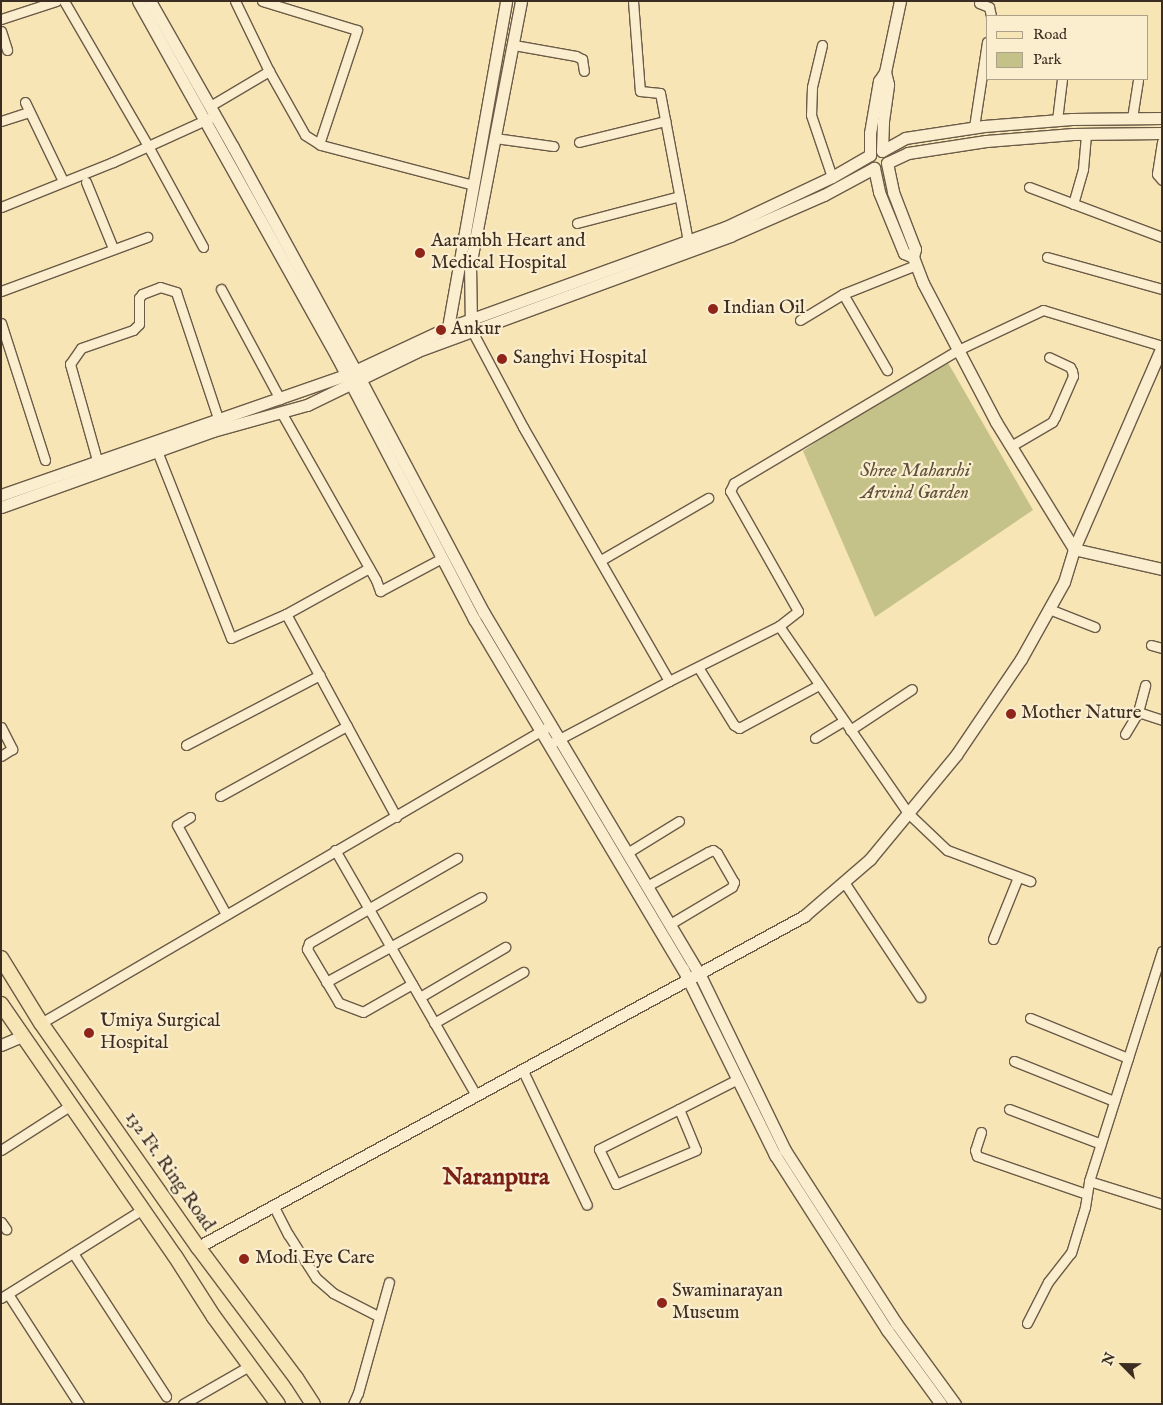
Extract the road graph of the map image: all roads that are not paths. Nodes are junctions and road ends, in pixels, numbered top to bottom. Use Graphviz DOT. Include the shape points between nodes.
graph roads {
  1 [pos="56,1"];
  2 [pos="64,1"];
  3 [pos="138,1"];
  4 [pos="150,1"];
  5 [pos="235,1"];
  6 [pos="262,1"];
  7 [pos="506,1"];
  8 [pos="521,1"];
  9 [pos="633,1"];
  10 [pos="900,1"];
  11 [pos="46,3"];
  12 [pos="979,3"];
  13 [pos="991,15"];
  14 [pos="1,18"];
  15 [pos="1,31"];
  16 [pos="514,45"];
  17 [pos="822,45"];
  18 [pos="986,49"];
  19 [pos="7,50"];
  20 [pos="268,71"];
  21 [pos="584,71"];
  22 [pos="884,72"];
  23 [pos="1062,80"];
  24 [pos="1138,80"];
  25 [pos="24,102"];
  26 [pos="28,112"];
  27 [pos="210,114"];
  28 [pos="1132,118"];
  29 [pos="1162,118"];
  30 [pos="1057,120"];
  31 [pos="1,121"];
  32 [pos="665,121"];
  33 [pos="974,127"];
  34 [pos="1162,133"];
  35 [pos="1086,134"];
  36 [pos="495,138"];
  37 [pos="579,142"];
  38 [pos="1162,142"];
  39 [pos="319,144"];
  40 [pos="148,146"];
  41 [pos="553,146"];
  42 [pos="882,151"];
  43 [pos="870,155"];
  44 [pos="887,163"];
  45 [pos="874,168"];
  46 [pos="832,177"];
  47 [pos="1162,180"];
  48 [pos="64,181"];
  49 [pos="86,182"];
  50 [pos="473,185"];
  51 [pos="1029,187"];
  52 [pos="680,196"];
  53 [pos="1073,204"];
  54 [pos="1,207"];
  55 [pos="577,223"];
  56 [pos="147,237"];
  57 [pos="1162,237"];
  58 [pos="688,240"];
  59 [pos="113,248"];
  60 [pos="203,248"];
  61 [pos="1047,257"];
  62 [pos="915,261"];
  63 [pos="221,289"];
  64 [pos="1162,289"];
  65 [pos="1,291"];
  66 [pos="843,294"];
  67 [pos="800,320"];
  68 [pos="1,323"];
  69 [pos="471,325"];
  70 [pos="447,334"];
  71 [pos="1162,346"];
  72 [pos="958,350"];
  73 [pos="1049,357"];
  74 [pos="887,370"];
  75 [pos="353,377"];
  76 [pos="280,400"];
  77 [pos="281,412"];
  78 [pos="218,418"];
  79 [pos="1011,446"];
  80 [pos="157,451"];
  81 [pos="45,460"];
  82 [pos="97,460"];
  83 [pos="1,495"];
  84 [pos="708,498"];
  85 [pos="1,506"];
  86 [pos="1074,549"];
  87 [pos="442,558"];
  88 [pos="601,560"];
  89 [pos="369,568"];
  90 [pos="1162,569"];
  91 [pos="1049,609"];
  92 [pos="286,614"];
  93 [pos="779,626"];
  94 [pos="1095,627"];
  95 [pos="1151,645"];
  96 [pos="1162,648"];
  97 [pos="698,666"];
  98 [pos="320,675"];
  99 [pos="669,681"];
  100 [pos="819,685"];
  101 [pos="1146,685"];
  102 [pos="912,689"];
  103 [pos="1138,712"];
  104 [pos="1162,720"];
  105 [pos="843,721"];
  106 [pos="1,726"];
  107 [pos="347,726"];
  108 [pos="546,728"];
  109 [pos="850,730"];
  110 [pos="1125,734"];
  111 [pos="815,738"];
  112 [pos="560,739"];
  113 [pos="186,744"];
  114 [pos="549,744"];
  115 [pos="1,756"];
  116 [pos="220,796"];
  117 [pos="908,813"];
  118 [pos="190,817"];
  119 [pos="396,817"];
  120 [pos="679,821"];
  121 [pos="335,850"];
  122 [pos="627,853"];
  123 [pos="457,858"];
  124 [pos="1018,877"];
  125 [pos="1030,881"];
  126 [pos="844,882"];
  127 [pos="647,886"];
  128 [pos="481,897"];
  129 [pos="368,909"];
  130 [pos="226,914"];
  131 [pos="670,924"];
  132 [pos="993,939"];
  133 [pos="505,947"];
  134 [pos="391,948"];
  135 [pos="1162,951"];
  136 [pos="1,958"];
  137 [pos="523,972"];
  138 [pos="699,973"];
  139 [pos="689,981"];
  140 [pos="326,982"];
  141 [pos="412,984"];
  142 [pos="420,997"];
  143 [pos="920,997"];
  144 [pos="1,1004"];
  145 [pos="1030,1018"];
  146 [pos="41,1023"];
  147 [pos="434,1023"];
  148 [pos="22,1036"];
  149 [pos="1,1045"];
  150 [pos="1128,1058"];
  151 [pos="1014,1061"];
  152 [pos="523,1071"];
  153 [pos="738,1079"];
  154 [pos="476,1095"];
  155 [pos="1114,1101"];
  156 [pos="71,1105"];
  157 [pos="679,1109"];
  158 [pos="1010,1109"];
  159 [pos="981,1132"];
  160 [pos="1100,1144"];
  161 [pos="1,1150"];
  162 [pos="1089,1181"];
  163 [pos="1087,1194"];
  164 [pos="1162,1204"];
  165 [pos="273,1205"];
  166 [pos="586,1206"];
  167 [pos="143,1209"];
  168 [pos="198,1247"];
  169 [pos="73,1253"];
  170 [pos="389,1282"];
  171 [pos="5,1296"];
  172 [pos="378,1316"];
  173 [pos="1027,1323"];
  174 [pos="249,1366"];
  175 [pos="166,1396"];
  176 [pos="79,1404"];
  177 [pos="184,1404"];
  178 [pos="278,1404"];
  179 [pos="313,1404"];
  180 [pos="353,1404"];
  181 [pos="941,1404"];
  182 [pos="955,1404"];
  1 -- 11 [label="street"];
  2 -- 40 [label="street"];
  3 -- 27 [label="street"];
  4 -- 27 [label="street"];
  5 -- 20 [label="street"];
  6 -- 39 [label="street" via="357,30"];
  7 -- 50 [label="street"];
  8 -- 16 [label="street"];
  9 -- 32 [label="street" via="640,91 660,93"];
  10 -- 22 [label="street"];
  11 -- 14 [label="street"];
  12 -- 13 [label="street" via="989,7"];
  15 -- 19 [label="street"];
  16 -- 21 [label="street" via="576,56 582,59"];
  16 -- 36 [label="street"];
  17 -- 46 [label="street" via="812,87 812,115"];
  18 -- 33 [label="street"];
  20 -- 27 [label="street"];
  20 -- 39 [label="street" via="305,135"];
  22 -- 42 [label="street" via="888,84"];
  22 -- 43 [label="street" via="879,81 870,133"];
  23 -- 30 [label="street"];
  24 -- 28 [label="street"];
  25 -- 26 [label="street"];
  26 -- 31 [label="street"];
  26 -- 48 [label="street"];
  27 -- 40 [label="street"];
  27 -- 75 [label="street"];
  28 -- 29 [label="street"];
  28 -- 30 [label="street"];
  30 -- 33 [label="street"];
  32 -- 37 [label="street"];
  32 -- 52 [label="street"];
  33 -- 42 [label="street" via="905,138"];
  34 -- 35 [label="street"];
  35 -- 44 [label="street" via="986,141 908,153"];
  35 -- 53 [label="street" via="1084,169"];
  36 -- 41 [label="street"];
  36 -- 69 [label="street" via="470,266"];
  38 -- 47 [label="street" via="1157,174"];
  39 -- 50 [label="street"];
  40 -- 48 [label="street"];
  40 -- 60 [label="street"];
  42 -- 43 [label="street" via="874,151"];
  42 -- 44 [label="street"];
  43 -- 45 [label="street" via="869,164"];
  43 -- 46 [label="street"];
  44 -- 45 [label="street" via="882,168"];
  44 -- 62 [label="street" via="893,192 915,249"];
  45 -- 62 [label="street" via="879,192 904,253"];
  45 -- 69 [label="street" via="824,195 730,236"];
  46 -- 58 [label="street" via="726,227"];
  48 -- 54 [label="street"];
  49 -- 59 [label="street"];
  50 -- 70 [label="street"];
  51 -- 53 [label="street"];
  52 -- 55 [label="street"];
  52 -- 58 [label="street"];
  53 -- 57 [label="street"];
  56 -- 59 [label="street"];
  58 -- 69 [label="street"];
  59 -- 65 [label="street"];
  61 -- 64 [label="street"];
  62 -- 66 [label="street"];
  62 -- 72 [label="street"];
  63 -- 76 [label="street"];
  66 -- 67 [label="street"];
  66 -- 74 [label="street"];
  68 -- 81 [label="street"];
  69 -- 70 [label="street"];
  69 -- 88 [label="street" via="523,427"];
  70 -- 75 [label="street" via="418,351"];
  71 -- 72 [label="street" via="1043,310"];
  71 -- 86 [label="street"];
  72 -- 79 [label="street"];
  72 -- 93 [label="street" via="731,486 730,491 798,611"];
  73 -- 79 [label="street" via="1070,366 1073,376 1052,422"];
  75 -- 76 [label="street"];
  75 -- 77 [label="street" via="307,405"];
  75 -- 87 [label="street"];
  75 -- 108 [label="street"];
  76 -- 78 [label="street"];
  77 -- 80 [label="street"];
  77 -- 89 [label="street"];
  78 -- 82 [label="street"];
  78 -- 82 [label="street" via="176,292 160,287 139,298 139,324 133,330 82,348 70,364"];
  79 -- 86 [label="street"];
  80 -- 85 [label="street"];
  80 -- 92 [label="street" via="231,638"];
  82 -- 83 [label="street"];
  84 -- 88 [label="street"];
  86 -- 90 [label="street"];
  86 -- 91 [label="street" via="1064,582"];
  87 -- 89 [label="street" via="380,591"];
  87 -- 108 [label="street" via="474,619"];
  88 -- 99 [label="street"];
  89 -- 92 [label="street"];
  91 -- 94 [label="street"];
  91 -- 117 [label="street" via="1021,659 956,755"];
  92 -- 98 [label="street"];
  93 -- 97 [label="street"];
  93 -- 100 [label="street"];
  95 -- 96 [label="street"];
  97 -- 99 [label="street"];
  97 -- 100 [label="street" via="734,725 739,728"];
  98 -- 107 [label="street"];
  98 -- 113 [label="street"];
  99 -- 112 [label="street"];
  100 -- 105 [label="street"];
  101 -- 103 [label="street"];
  102 -- 109 [label="street"];
  103 -- 104 [label="street"];
  103 -- 110 [label="street"];
  105 -- 109 [label="street"];
  105 -- 111 [label="street"];
  106 -- 115 [label="street" via="12,749"];
  107 -- 116 [label="street"];
  107 -- 119 [label="street"];
  108 -- 112 [label="street"];
  108 -- 114 [label="street"];
  108 -- 119 [label="street"];
  109 -- 117 [label="street"];
  112 -- 114 [label="street"];
  112 -- 122 [label="street"];
  114 -- 139 [label="street"];
  117 -- 124 [label="street" via="947,850"];
  117 -- 126 [label="street" via="870,859"];
  118 -- 130 [label="street" via="176,825"];
  119 -- 121 [label="street"];
  120 -- 122 [label="street"];
  121 -- 129 [label="street"];
  121 -- 130 [label="street"];
  122 -- 127 [label="street"];
  123 -- 129 [label="street"];
  124 -- 125 [label="street"];
  124 -- 132 [label="street"];
  126 -- 138 [label="street" via="804,916"];
  126 -- 143 [label="street"];
  127 -- 131 [label="street"];
  127 -- 131 [label="street" via="708,852 713,850 717,853 734,882 732,887"];
  128 -- 134 [label="street"];
  129 -- 134 [label="street"];
  129 -- 140 [label="street" via="309,943 307,949"];
  130 -- 146 [label="street"];
  131 -- 138 [label="street"];
  133 -- 142 [label="street"];
  134 -- 140 [label="street"];
  134 -- 141 [label="street"];
  135 -- 150 [label="street"];
  136 -- 146 [label="main road, 132 Ft. Ring Road"];
  137 -- 147 [label="street"];
  138 -- 139 [label="street"];
  138 -- 182 [label="street" via="785,1150 896,1323"];
  139 -- 152 [label="street"];
  139 -- 153 [label="street"];
  140 -- 141 [label="street" via="339,1003 363,1012"];
  141 -- 142 [label="street"];
  142 -- 147 [label="street"];
  144 -- 148 [label="main road"];
  145 -- 150 [label="street"];
  146 -- 168 [label="main road, 132 Ft. Ring Road"];
  147 -- 154 [label="street"];
  148 -- 149 [label="street"];
  148 -- 156 [label="main road"];
  150 -- 155 [label="street"];
  151 -- 155 [label="street"];
  152 -- 154 [label="street"];
  152 -- 166 [label="street"];
  153 -- 157 [label="street"];
  153 -- 181 [label="street" via="775,1156 887,1330"];
  154 -- 165 [label="street"];
  155 -- 160 [label="street"];
  156 -- 161 [label="street"];
  156 -- 167 [label="main road"];
  157 -- 157 [label="street" via="599,1150 616,1184 696,1150"];
  158 -- 160 [label="street"];
  159 -- 163 [label="street" via="976,1156"];
  160 -- 162 [label="street"];
  162 -- 163 [label="street"];
  162 -- 164 [label="street"];
  163 -- 173 [label="street" via="1071,1253 1048,1282"];
  165 -- 168 [label="street"];
  165 -- 172 [label="street" via="316,1278 333,1293"];
  167 -- 169 [label="street"];
  167 -- 174 [label="main road"];
  168 -- 179 [label="main road, 132 Ft. Ring Road"];
  169 -- 171 [label="street"];
  169 -- 175 [label="street"];
  170 -- 172 [label="street"];
  171 -- 176 [label="street"];
  172 -- 180 [label="street"];
  174 -- 177 [label="street"];
  174 -- 178 [label="main road"];
}
